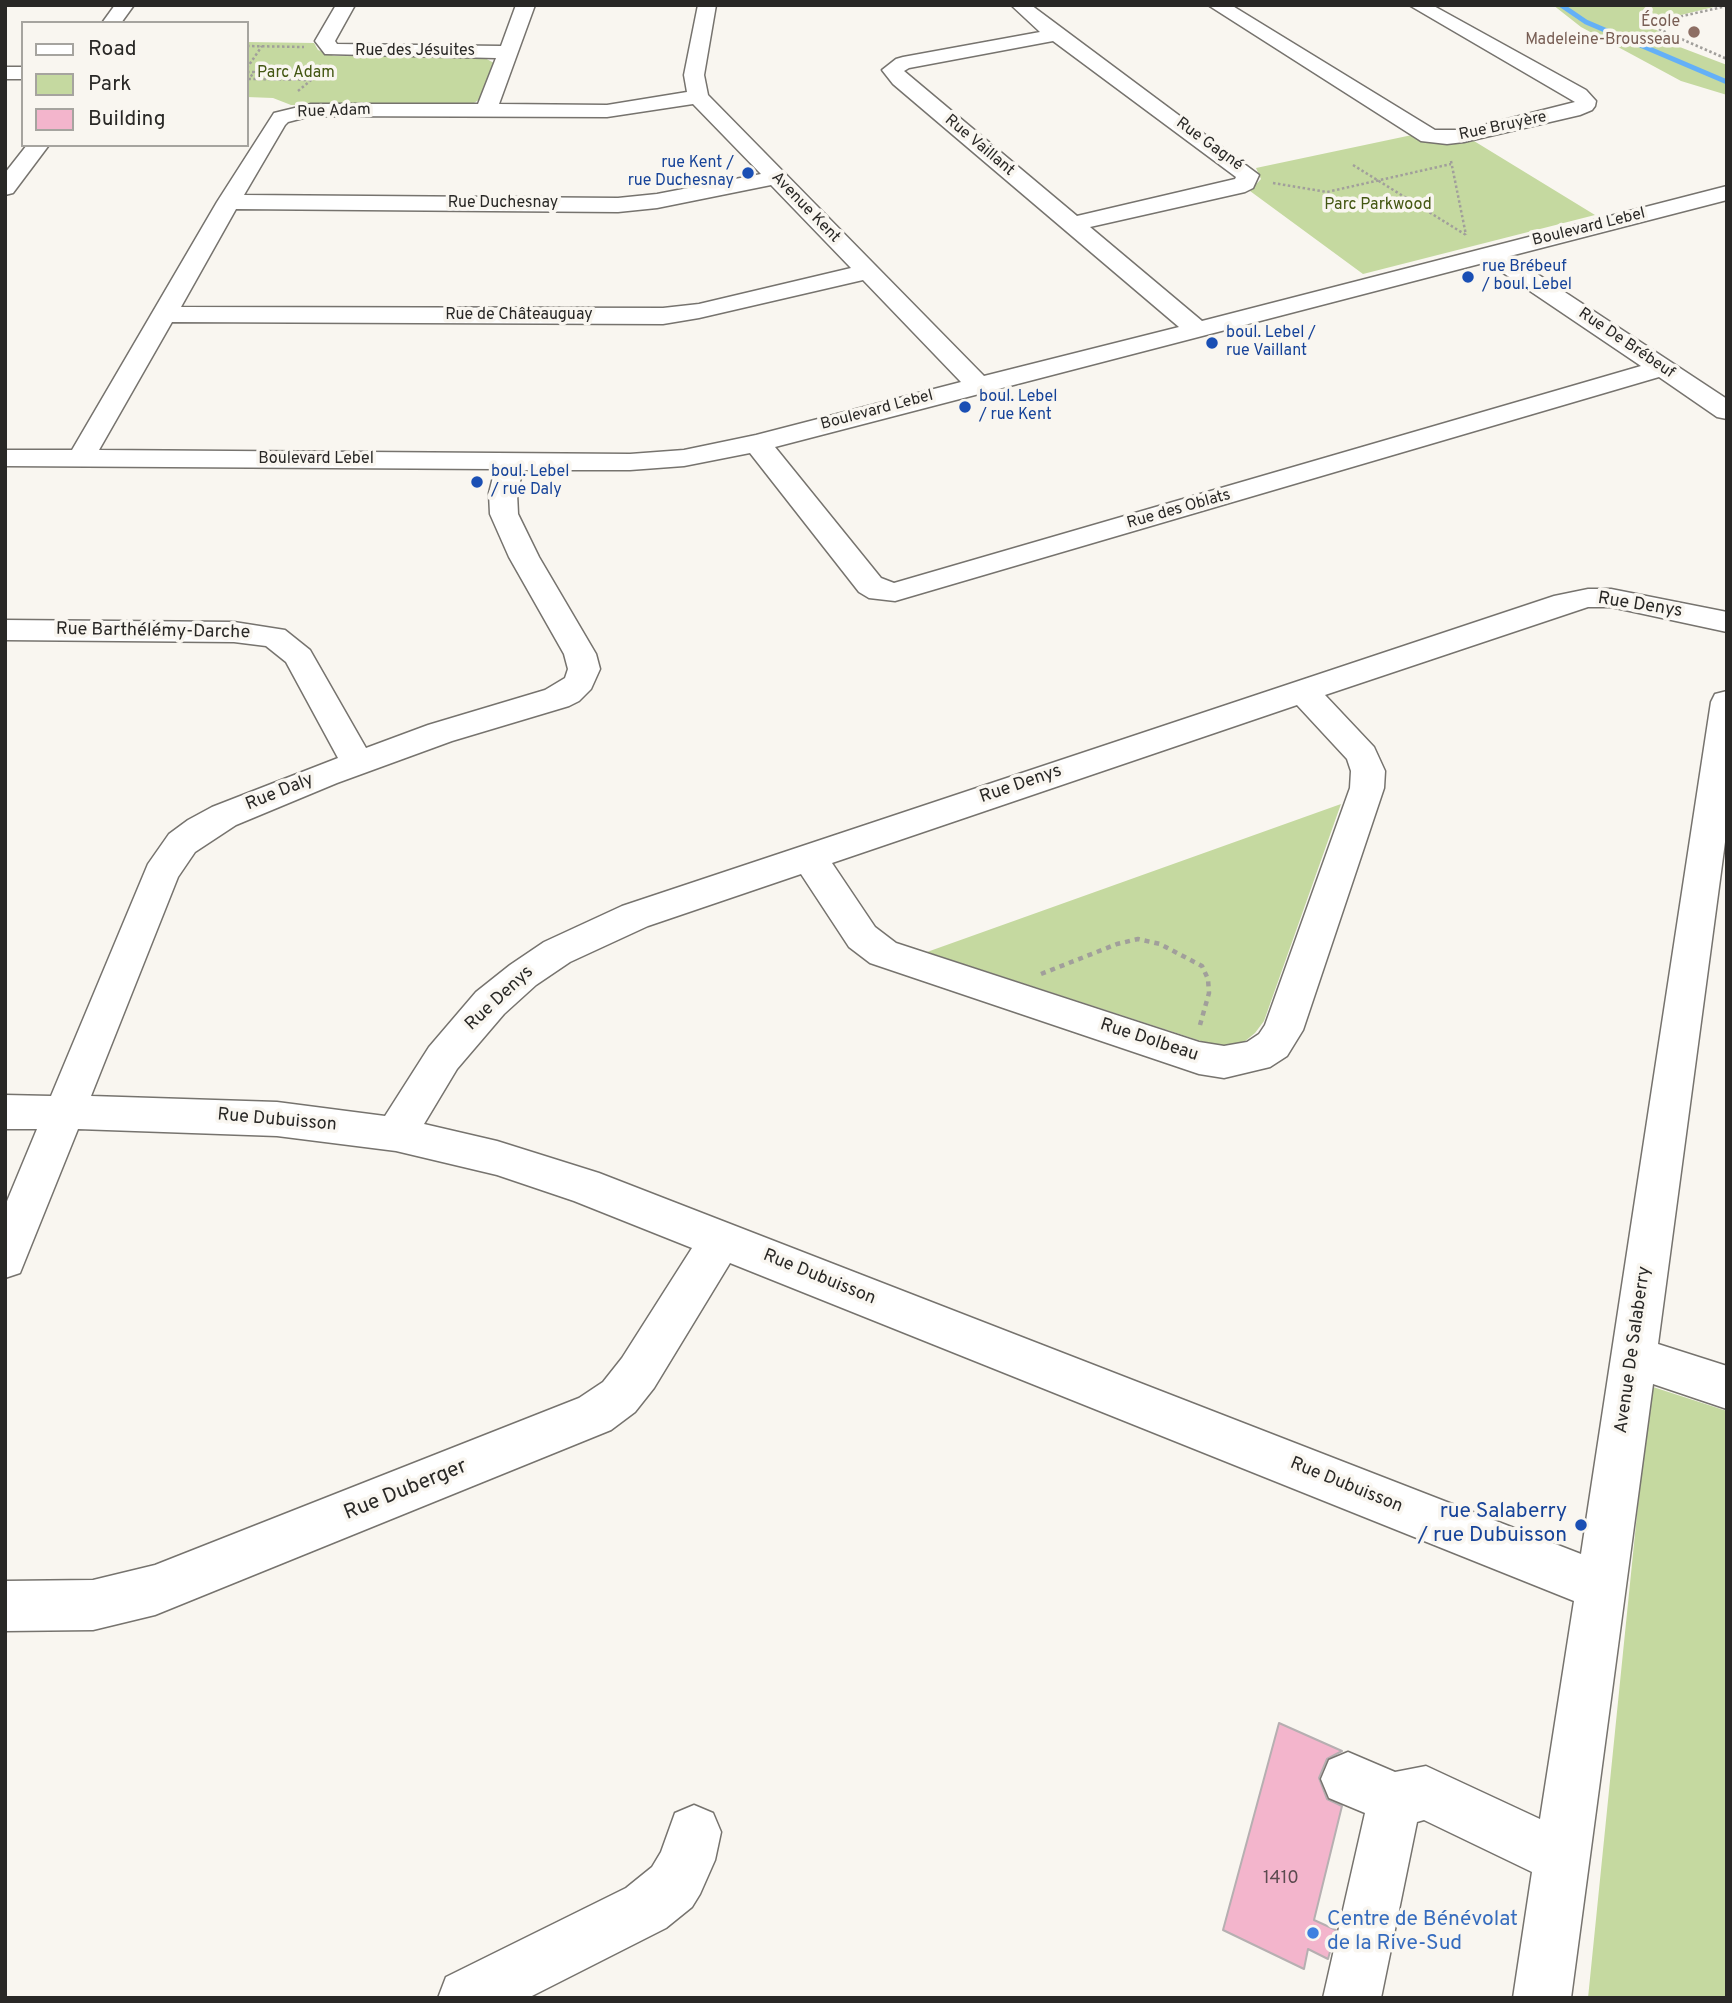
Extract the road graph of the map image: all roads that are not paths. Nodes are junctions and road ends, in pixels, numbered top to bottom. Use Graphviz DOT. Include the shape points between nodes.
graph roads {
  1 [pos="125,5"];
  2 [pos="147,5"];
  3 [pos="345,5"];
  4 [pos="526,5"];
  5 [pos="706,5"];
  6 [pos="1020,5"];
  7 [pos="1217,5"];
  8 [pos="1418,5"];
  9 [pos="113,21"];
  10 [pos="135,21"];
  11 [pos="1056,36"];
  12 [pos="508,52"];
  13 [pos="698,97"];
  14 [pos="486,111"];
  15 [pos="21,135"];
  16 [pos="36,147"];
  17 [pos="5,154"];
  18 [pos="775,178"];
  19 [pos="5,188"];
  20 [pos="1727,193"];
  21 [pos="228,202"];
  22 [pos="1073,224"];
  23 [pos="1478,249"];
  24 [pos="867,272"];
  25 [pos="166,314"];
  26 [pos="1197,329"];
  27 [pos="1662,368"];
  28 [pos="978,385"];
  29 [pos="1727,411"];
  30 [pos="757,443"];
  31 [pos="5,458"];
  32 [pos="81,458"];
  33 [pos="511,462"];
  34 [pos="1727,622"];
  35 [pos="5,630"];
  36 [pos="1302,690"];
  37 [pos="1727,702"];
  38 [pos="357,762"];
  39 [pos="1721,776"];
  40 [pos="809,857"];
  41 [pos="65,1111"];
  42 [pos="5,1112"];
  43 [pos="396,1134"];
  44 [pos="721,1239"];
  45 [pos="5,1259"];
  46 [pos="1633,1357"];
  47 [pos="1727,1388"];
  48 [pos="1599,1586"];
  49 [pos="5,1606"];
  50 [pos="694,1832"];
  51 [pos="1561,1857"];
  52 [pos="467,1998"];
  53 [pos="1352,1998"];
  54 [pos="1542,1998"];
  1 -- 9 [label="street"];
  2 -- 10 [label="street"];
  3 -- 12 [label="street, Rue des Jésuites" via="325,41 332,50"];
  4 -- 12 [label="street"];
  5 -- 13 [label="street" via="694,75"];
  6 -- 11 [label="street, Rue Gagné"];
  7 -- 8 [label="street, Rue Bruyère" via="1429,136 1464,136 1585,106 1578,94"];
  11 -- 22 [label="street, Rue Vaillant" via="903,63 892,70"];
  11 -- 22 [label="street, Rue Gagné" via="1248,176 1237,187"];
  12 -- 14 [label="street"];
  13 -- 14 [label="street, Rue Adam" via="607,111"];
  13 -- 18 [label="street, Avenue Kent"];
  14 -- 21 [label="street, Rue Adam" via="311,110 285,115 276,121"];
  15 -- 17 [label="street"];
  16 -- 19 [label="street"];
  18 -- 21 [label="street, Rue Duchesnay" via="618,205"];
  18 -- 24 [label="street, Avenue Kent"];
  20 -- 23 [label="street, Boulevard Lebel"];
  21 -- 25 [label="street, Rue Adam"];
  22 -- 26 [label="street, Rue Vaillant"];
  23 -- 26 [label="street, Boulevard Lebel"];
  23 -- 27 [label="street, Rue De Brébeuf"];
  24 -- 25 [label="street, Rue de Châteauguay" via="663,316"];
  24 -- 28 [label="street, Avenue Kent"];
  25 -- 32 [label="street, Rue Adam"];
  26 -- 28 [label="street, Boulevard Lebel"];
  27 -- 29 [label="street, Rue De Brébeuf"];
  27 -- 30 [label="street, Rue des Oblats" via="895,592 870,585"];
  28 -- 30 [label="street, Boulevard Lebel"];
  30 -- 33 [label="street, Boulevard Lebel" via="657,461"];
  31 -- 32 [label="street, Boulevard Lebel"];
  32 -- 33 [label="street, Boulevard Lebel"];
  33 -- 38 [label="street, Rue Daly" via="502,500 506,521 580,654 584,669 580,682 557,698"];
  34 -- 36 [label="street, Rue Denys" via="1626,600 1588,598"];
  35 -- 38 [label="street, Rue Barthélémy-Darche" via="234,632 274,637 299,657"];
  36 -- 40 [label="street, Rue Denys"];
  36 -- 40 [label="street, Rue Dolbeau" via="1362,755 1368,771 1367,788 1283,1030 1273,1045 1248,1058 1224,1062 1199,1058 883,953 862,937"];
  37 -- 39 [label="street, Avenue De Salaberry"];
  38 -- 41 [label="street, Rue Daly" via="224,816 182,843 161,873"];
  39 -- 46 [label="street, Avenue De Salaberry"];
  40 -- 43 [label="street, Rue Denys" via="635,916 539,963 490,1003 461,1035"];
  41 -- 42 [label="street, Rue Dubuisson"];
  41 -- 43 [label="street, Rue Dubuisson" via="277,1119"];
  41 -- 45 [label="street, Rue Daly"];
  43 -- 44 [label="street, Rue Dubuisson" via="541,1171"];
  44 -- 48 [label="street, Rue Dubuisson"];
  44 -- 49 [label="street, Rue Duberger" via="638,1373 619,1397 595,1414 155,1590 93,1605"];
  46 -- 47 [label="street"];
  46 -- 48 [label="street, Avenue De Salaberry"];
  48 -- 51 [label="street, Avenue De Salaberry"];
  50 -- 52 [label="street" via="672,1887 646,1908"];
  51 -- 53 [label="street" via="1426,1793 1372,1789"];
  51 -- 54 [label="street, Avenue De Salaberry"];
}
